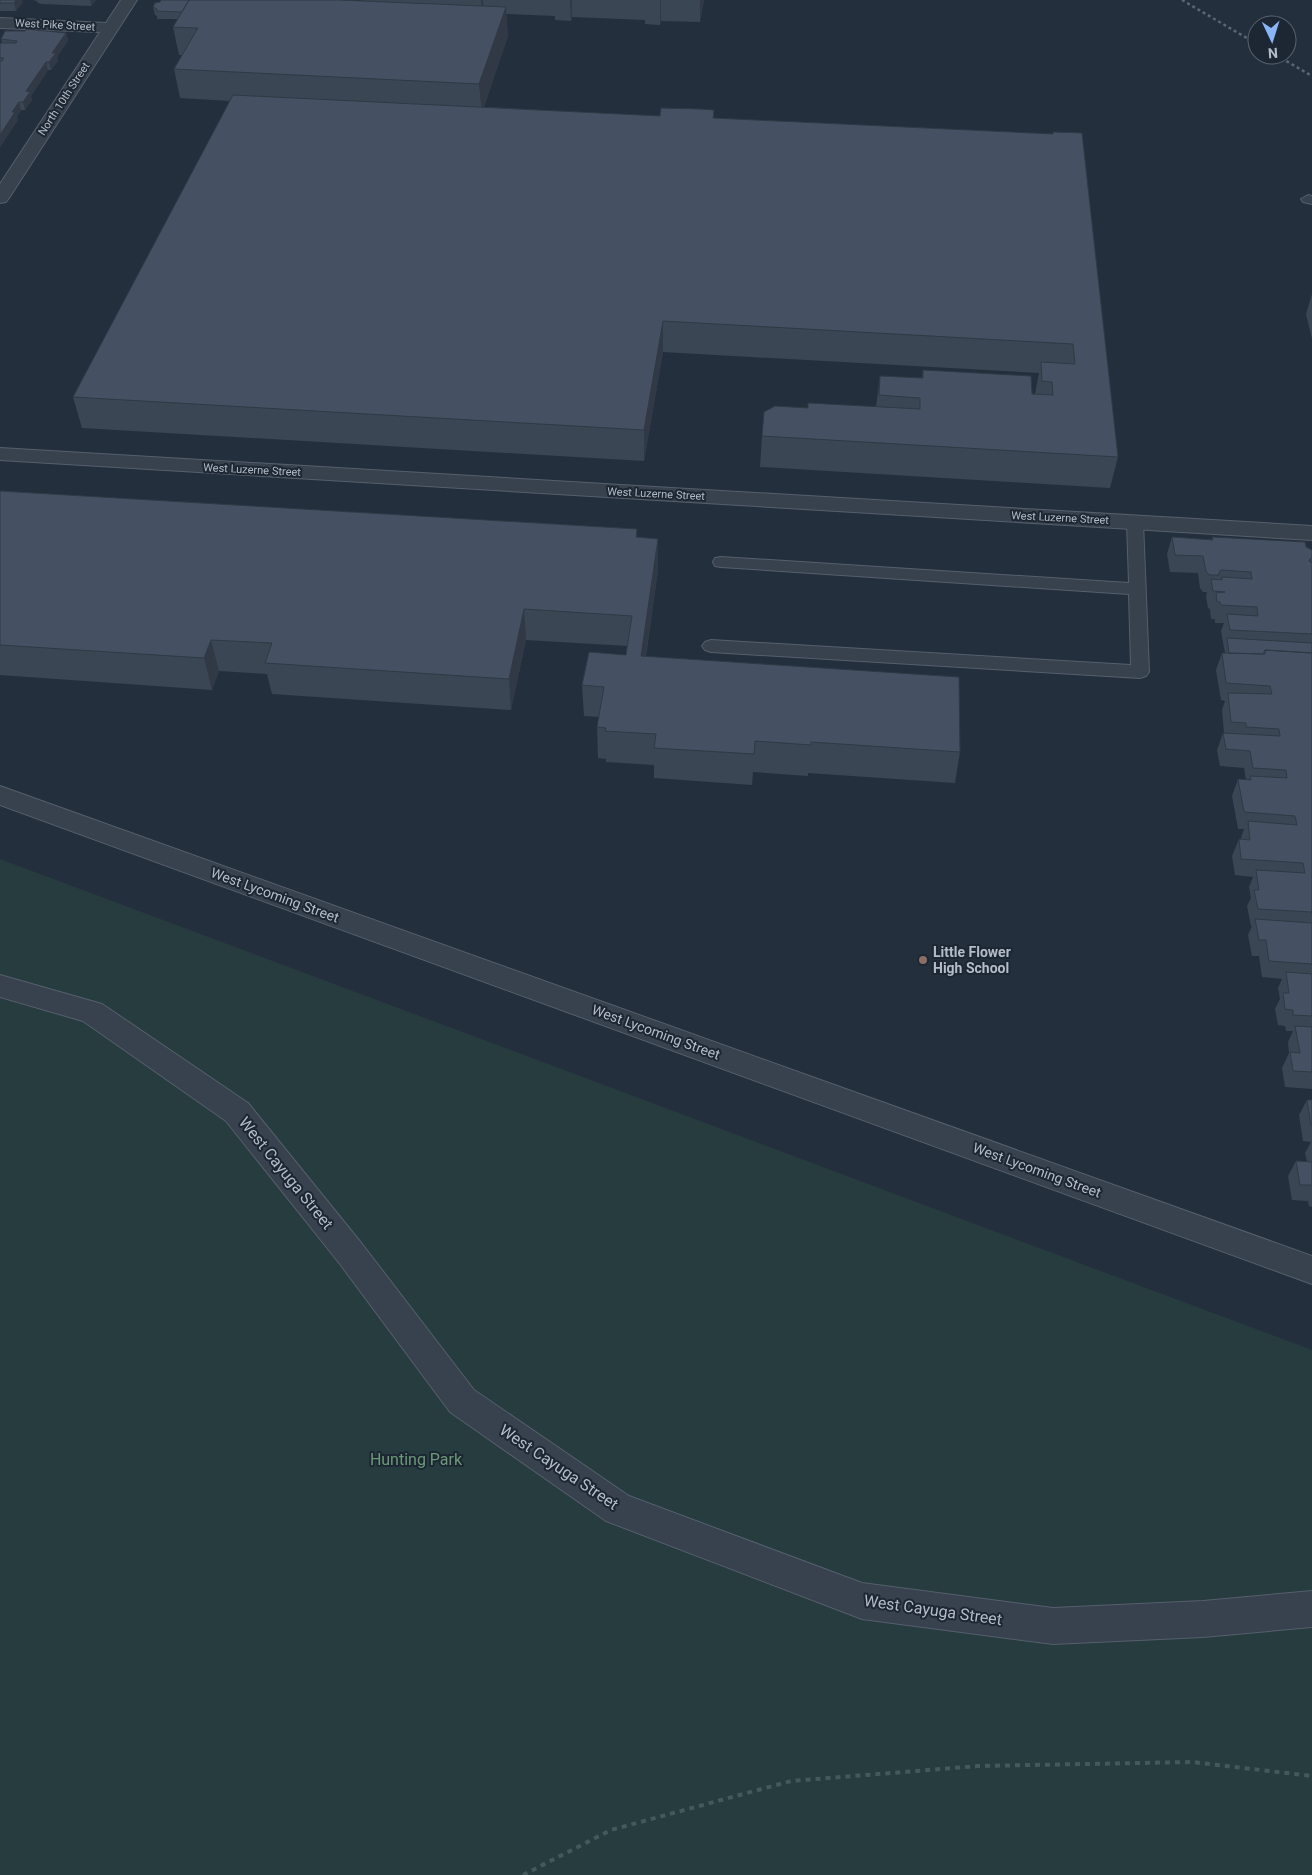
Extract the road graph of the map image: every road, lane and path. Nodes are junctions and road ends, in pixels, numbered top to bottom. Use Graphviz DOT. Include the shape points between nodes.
graph roads {
  1 [pos="129,0"];
  2 [pos="0,23"];
  3 [pos="111,28"];
  4 [pos="0,198"];
  5 [pos="0,454"];
  6 [pos="1135,522"];
  7 [pos="1312,533"];
  8 [pos="722,562"];
  9 [pos="1137,589"];
  10 [pos="711,646"];
  11 [pos="0,795"];
  12 [pos="0,986"];
  13 [pos="1312,1270"];
  14 [pos="1312,1609"];
  15 [pos="1312,1776"];
  16 [pos="523,1875"];
  1 -- 3 [label="street, North 10th Street"];
  2 -- 3 [label="street, West Pike Street"];
  3 -- 4 [label="street, North 10th Street"];
  5 -- 6 [label="street, West Luzerne Street"];
  6 -- 7 [label="street, West Luzerne Street"];
  6 -- 9 [label="lane"];
  8 -- 9 [label="lane"];
  9 -- 10 [label="lane" via="1140,672"];
  11 -- 13 [label="street, West Lycoming Street"];
  12 -- 14 [label="street, West Cayuga Street" via="92,1012 237,1112 351,1254 462,1401 618,1509 862,1601 1053,1626 1203,1619"];
  15 -- 16 [label="path" via="1192,1762 978,1766 791,1781 610,1830"];
}
